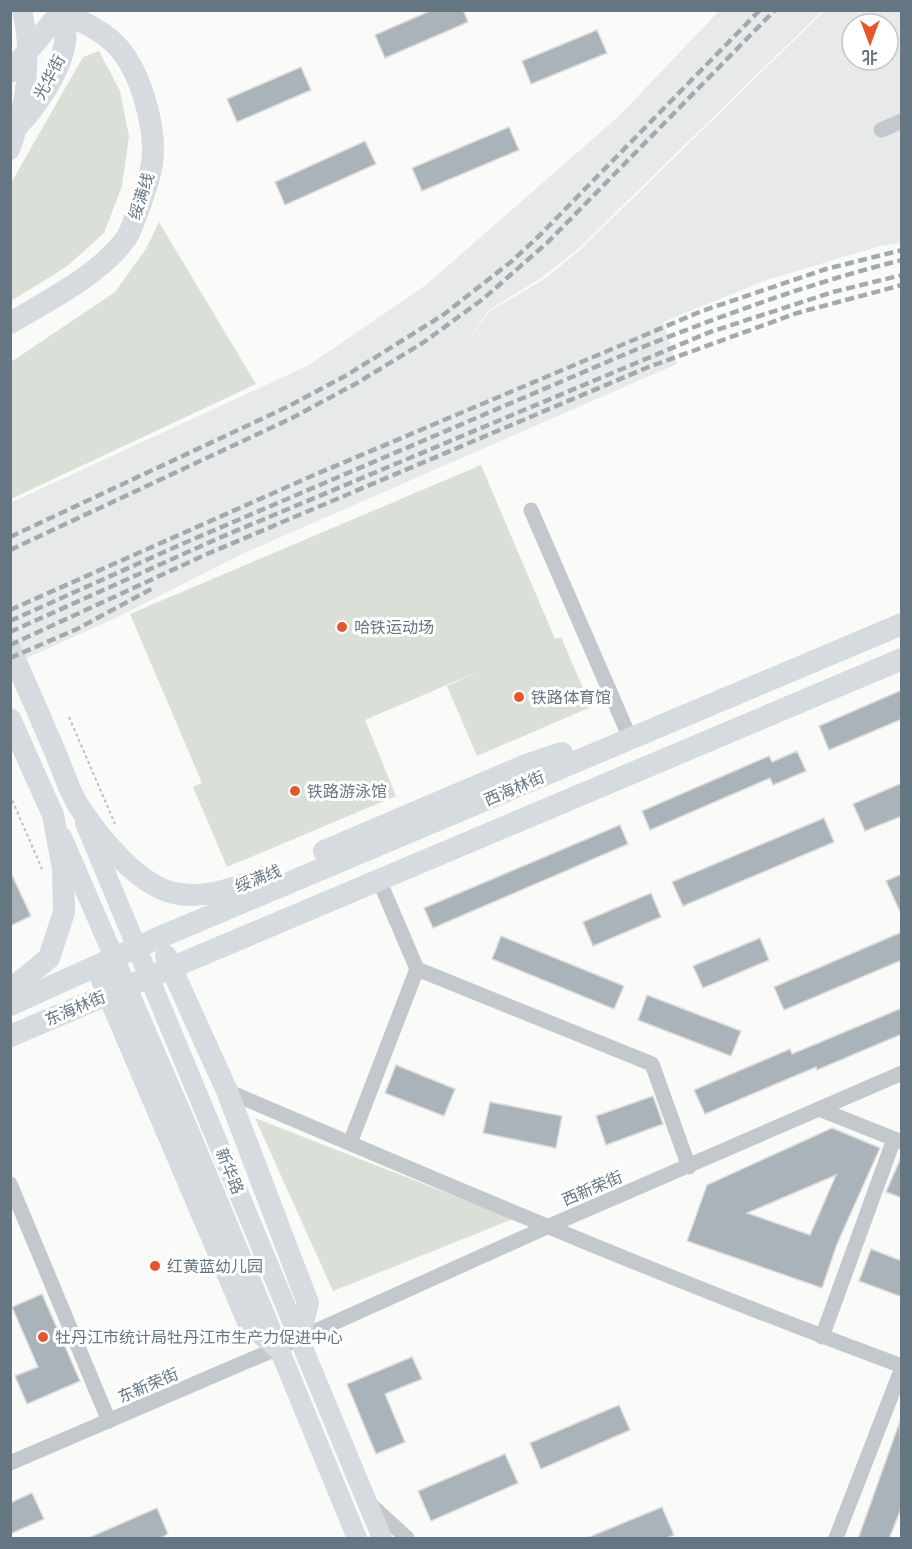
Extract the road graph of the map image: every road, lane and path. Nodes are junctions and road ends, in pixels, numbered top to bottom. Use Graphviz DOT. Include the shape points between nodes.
graph roads {
  1 [pos="22,10"];
  2 [pos="61,11"];
  3 [pos="10,72"];
  4 [pos="902,120"];
  5 [pos="881,130"];
  6 [pos="10,133"];
  7 [pos="10,150"];
  8 [pos="10,323"];
  9 [pos="531,510"];
  10 [pos="902,624"];
  11 [pos="10,649"];
  12 [pos="902,658"];
  13 [pos="69,717"];
  14 [pos="10,719"];
  15 [pos="627,740"];
  16 [pos="10,795"];
  17 [pos="77,804"];
  18 [pos="53,815"];
  19 [pos="117,829"];
  20 [pos="42,869"];
  21 [pos="379,880"];
  22 [pos="158,938"];
  23 [pos="126,952"];
  24 [pos="94,966"];
  25 [pos="171,968"];
  26 [pos="417,969"];
  27 [pos="139,981"];
  28 [pos="10,990"];
  29 [pos="108,994"];
  30 [pos="10,1005"];
  31 [pos="10,1036"];
  32 [pos="902,1073"];
  33 [pos="227,1091"];
  34 [pos="819,1109"];
  35 [pos="898,1141"];
  36 [pos="350,1143"];
  37 [pos="689,1167"];
  38 [pos="10,1184"];
  39 [pos="549,1226"];
  40 [pos="822,1336"];
  41 [pos="298,1339"];
  42 [pos="278,1348"];
  43 [pos="902,1367"];
  44 [pos="109,1421"];
  45 [pos="10,1463"];
  46 [pos="364,1499"];
  47 [pos="357,1539"];
  48 [pos="382,1539"];
  49 [pos="407,1539"];
  50 [pos="836,1539"];
  1 -- 7 [label="main road" via="28,64 26,92"];
  2 -- 3 [label="highway"];
  2 -- 6 [label="highway, 光华街" via="66,41 59,63 47,87"];
  2 -- 8 [label="highway, 绥满线" via="97,28 119,48 138,80 150,122 152,163 127,236 98,267 74,285"];
  4 -- 5 [label="street"];
  9 -- 15 [label="street"];
  10 -- 15 [label="highway, 西海林街"];
  11 -- 17 [label="highway, 绥满线"];
  12 -- 21 [label="highway, 西海林街"];
  13 -- 19 [label="path"];
  14 -- 18 [label="highway"];
  15 -- 17 [label="highway, 绥满线" via="536,762 240,887 205,895 177,894 149,883 114,851"];
  15 -- 22 [label="highway, 西海林街"];
  16 -- 20 [label="path"];
  17 -- 41 [label="main road, 新华路"];
  18 -- 28 [label="highway" via="63,869 64,912 49,958"];
  18 -- 42 [label="main road"];
  21 -- 25 [label="highway, 西海林街"];
  21 -- 26 [label="street"];
  22 -- 23 [label="highway, 西海林街"];
  22 -- 25 [label="highway"];
  23 -- 24 [label="highway, 东海林街"];
  24 -- 29 [label="highway"];
  24 -- 30 [label="highway, 东海林街"];
  25 -- 27 [label="highway, 西海林街"];
  25 -- 33 [label="highway"];
  26 -- 36 [label="street"];
  26 -- 37 [label="street" via="652,1064"];
  27 -- 29 [label="highway, 东海林街"];
  29 -- 31 [label="highway, 东海林街"];
  29 -- 42 [label="highway" via="249,1324"];
  32 -- 34 [label="street, 西新荣街"];
  33 -- 36 [label="street"];
  33 -- 41 [label="highway" via="308,1303"];
  34 -- 35 [label="street"];
  34 -- 37 [label="street, 西新荣街"];
  35 -- 40 [label="street"];
  36 -- 39 [label="street"];
  37 -- 39 [label="street, 西新荣街"];
  38 -- 44 [label="street"];
  39 -- 40 [label="street"];
  39 -- 41 [label="street, 西新荣街"];
  40 -- 43 [label="street"];
  41 -- 42 [label="street, 东新荣街"];
  41 -- 46 [label="main road, 新华路"];
  42 -- 44 [label="street, 东新荣街"];
  42 -- 47 [label="main road"];
  43 -- 50 [label="street"];
  44 -- 45 [label="street, 东新荣街"];
  46 -- 48 [label="main road, 新华路"];
  46 -- 49 [label="street"];
}
